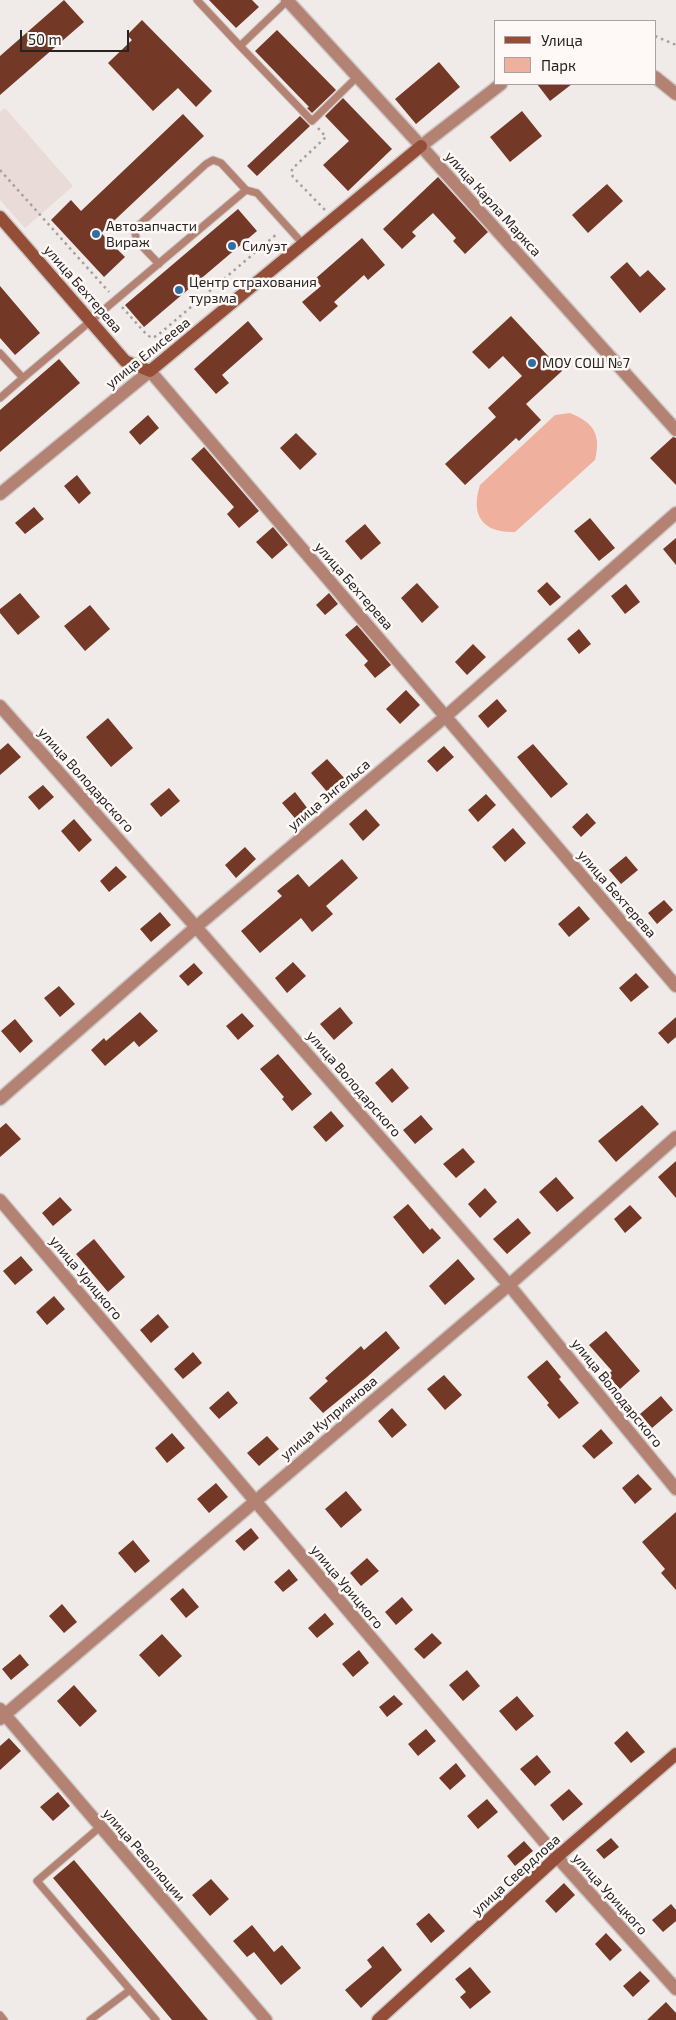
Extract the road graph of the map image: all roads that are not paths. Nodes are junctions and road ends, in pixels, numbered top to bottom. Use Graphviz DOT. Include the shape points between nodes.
graph roads {
  1 [pos="197,0"];
  2 [pos="287,0"];
  3 [pos="240,46"];
  4 [pos="357,77"];
  5 [pos="656,78"];
  6 [pos="500,85"];
  7 [pos="676,94"];
  8 [pos="421,146"];
  9 [pos="246,190"];
  10 [pos="0,217"];
  11 [pos="304,245"];
  12 [pos="159,264"];
  13 [pos="92,321"];
  14 [pos="0,353"];
  15 [pos="150,371"];
  16 [pos="23,378"];
  17 [pos="0,398"];
  18 [pos="676,430"];
  19 [pos="0,494"];
  20 [pos="676,513"];
  21 [pos="0,706"];
  22 [pos="445,717"];
  23 [pos="196,926"];
  24 [pos="676,986"];
  25 [pos="0,1098"];
  26 [pos="676,1137"];
  27 [pos="0,1200"];
  28 [pos="509,1285"];
  29 [pos="676,1489"];
  30 [pos="254,1501"];
  31 [pos="2,1715"];
  32 [pos="676,1754"];
  33 [pos="100,1827"];
  34 [pos="557,1857"];
  35 [pos="676,1989"];
  36 [pos="130,1990"];
  37 [pos="0,2015"];
  38 [pos="4,2020"];
  39 [pos="90,2020"];
  40 [pos="156,2020"];
  41 [pos="266,2020"];
  42 [pos="378,2020"];
  1 -- 3 [label="lane"];
  2 -- 3 [label="lane"];
  2 -- 4 [label="street, улица Карла Маркса"];
  3 -- 4 [label="lane" via="312,121"];
  4 -- 8 [label="street, улица Карла Маркса"];
  5 -- 7 [label="street"];
  6 -- 8 [label="street, улица Елисеева"];
  8 -- 11 [label="street, улица Елисеева"];
  8 -- 18 [label="street, улица Карла Маркса"];
  9 -- 11 [label="lane" via="257,193"];
  9 -- 12 [label="lane"];
  9 -- 12 [label="lane" via="221,164 213,160 206,164 139,225 135,233 137,241"];
  10 -- 13 [label="street, улица Бехтерева"];
  11 -- 15 [label="street, улица Елисеева"];
  12 -- 13 [label="lane"];
  13 -- 15 [label="street, улица Бехтерева" via="125,361"];
  13 -- 16 [label="lane"];
  14 -- 16 [label="lane"];
  15 -- 19 [label="street, улица Елисеева"];
  15 -- 22 [label="street, улица Бехтерева"];
  16 -- 17 [label="lane"];
  20 -- 22 [label="street, улица Энгельса"];
  21 -- 23 [label="street, улица Володарского"];
  22 -- 23 [label="street, улица Энгельса"];
  22 -- 24 [label="street, улица Бехтерева"];
  23 -- 25 [label="street, улица Энгельса"];
  23 -- 28 [label="street, улица Володарского"];
  26 -- 28 [label="street, улица Куприянова"];
  27 -- 30 [label="street, улица Урицкого"];
  28 -- 29 [label="street, улица Володарского"];
  28 -- 30 [label="street, улица Куприянова"];
  30 -- 31 [label="street, улица Куприянова"];
  30 -- 34 [label="street, улица Урицкого"];
  31 -- 33 [label="street, улица Революции"];
  32 -- 34 [label="street, улица Свердлова"];
  33 -- 36 [label="lane" via="37,1881"];
  33 -- 41 [label="street, улица Революции"];
  34 -- 35 [label="street, улица Урицкого"];
  34 -- 42 [label="street, улица Свердлова"];
  36 -- 39 [label="lane"];
  36 -- 40 [label="lane"];
  37 -- 38 [label="lane"];
}
